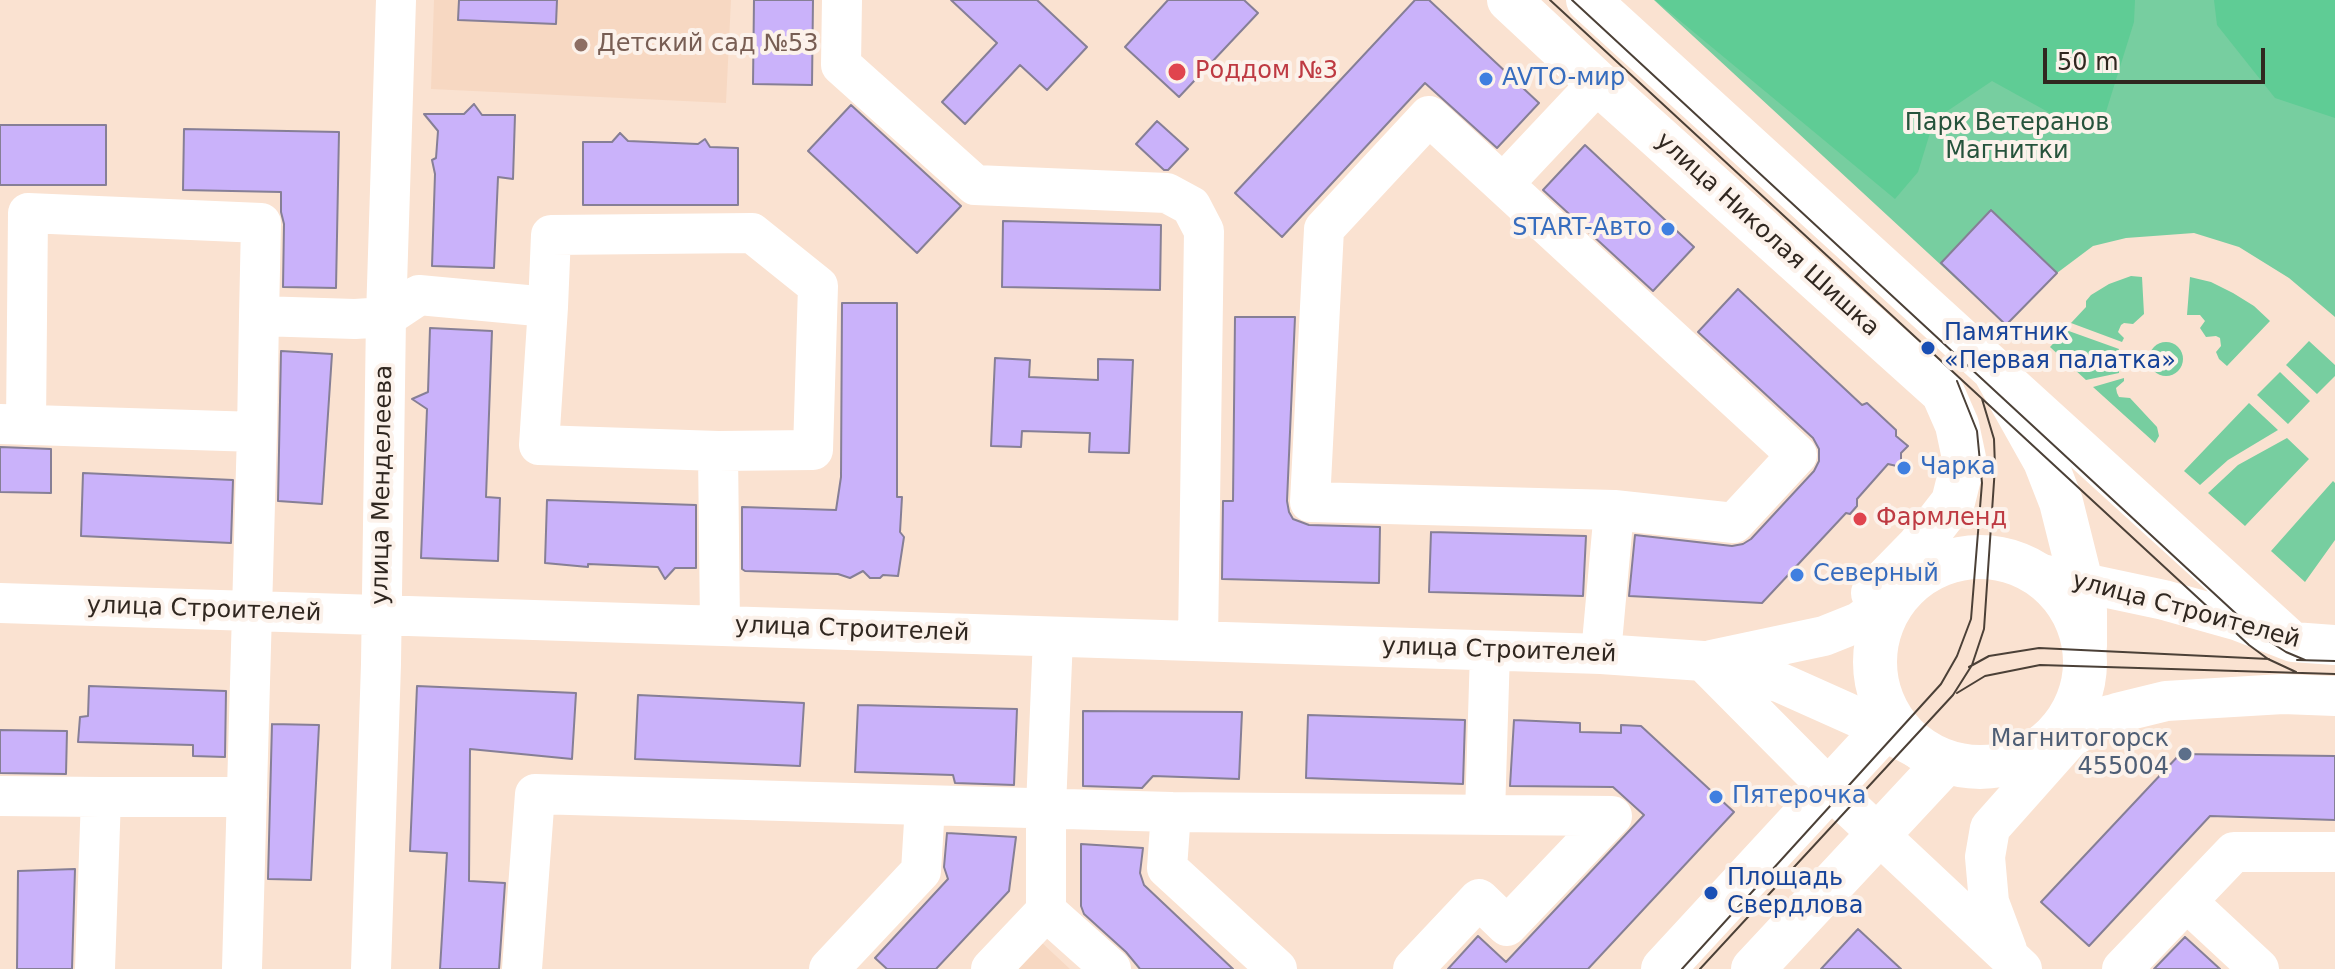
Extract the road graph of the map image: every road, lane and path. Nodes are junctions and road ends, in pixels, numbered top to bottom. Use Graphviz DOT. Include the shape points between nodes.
graph roads {
  1 [pos="396,0"];
  2 [pos="842,0"];
  3 [pos="1509,0"];
  4 [pos="1588,0"];
  5 [pos="1598,83"];
  6 [pos="1503,184"];
  7 [pos="14,214"];
  8 [pos="548,307"];
  9 [pos="259,316"];
  10 [pos="386,317"];
  11 [pos="1994,370"];
  12 [pos="13,424"];
  13 [pos="257,432"];
  14 [pos="718,451"];
  15 [pos="1614,510"];
  16 [pos="2037,573"];
  17 [pos="2081,582"];
  18 [pos="1897,587"];
  19 [pos="0,603"];
  20 [pos="253,612"];
  21 [pos="381,616"];
  22 [pos="720,626"];
  23 [pos="1053,637"];
  24 [pos="1198,641"];
  25 [pos="2293,642"];
  26 [pos="2335,645"];
  27 [pos="2085,646"];
  28 [pos="1490,651"];
  29 [pos="1601,654"];
  30 [pos="1703,661"];
  31 [pos="2335,696"];
  32 [pos="2109,715"];
  33 [pos="1888,725"];
  34 [pos="2046,742"];
  35 [pos="1937,758"];
  36 [pos="1829,788"];
  37 [pos="0,796"];
  38 [pos="101,797"];
  39 [pos="247,797"];
  40 [pos="925,806"];
  41 [pos="1046,807"];
  42 [pos="1171,812"];
  43 [pos="1485,814"];
  44 [pos="1990,828"];
  45 [pos="1879,834"];
  46 [pos="2335,852"];
  47 [pos="2187,902"];
  48 [pos="1046,911"];
  49 [pos="2015,962"];
  50 [pos="95,969"];
  51 [pos="242,969"];
  52 [pos="371,969"];
  53 [pos="522,969"];
  54 [pos="829,969"];
  55 [pos="991,969"];
  56 [pos="1111,969"];
  57 [pos="1277,969"];
  58 [pos="1413,969"];
  59 [pos="1663,969"];
  60 [pos="1753,969"];
  61 [pos="2122,969"];
  62 [pos="2259,969"];
  1 -- 10 [label="street, улица Менделеева"];
  2 -- 24 [label="street" via="841,65 975,185 1167,193 1191,206 1204,231"];
  3 -- 5 [label="main road, улица Николая Шишка"];
  4 -- 11 [label="main road"];
  5 -- 6 [label="street"];
  5 -- 18 [label="main road, улица Николая Шишка" via="1943,393 1964,458 1953,502 1918,547"];
  6 -- 15 [label="street" via="1797,455 1734,523"];
  6 -- 15 [label="street" via="1429,116 1324,229 1310,502"];
  7 -- 9 [label="street" via="261,223"];
  7 -- 12 [label="street"];
  8 -- 10 [label="street" via="419,295"];
  8 -- 14 [label="street" via="539,445"];
  8 -- 14 [label="street" via="551,235 752,233 818,286 813,450"];
  9 -- 10 [label="street"];
  9 -- 13 [label="street"];
  10 -- 21 [label="street, улица Менделеева"];
  11 -- 17 [label="main road" via="2045,461"];
  11 -- 25 [label="street"];
  12 -- 13 [label="street"];
  13 -- 20 [label="street"];
  14 -- 22 [label="street"];
  15 -- 29 [label="street"];
  16 -- 17 [label="street, улица Строителей"];
  16 -- 18 [label="main road" via="2017,562 1979,556 1937,565"];
  16 -- 27 [label="main road" via="2067,602"];
  17 -- 25 [label="street, улица Строителей" via="2239,621"];
  17 -- 27 [label="main road"];
  18 -- 30 [label="street, улица Строителей" via="1806,637"];
  18 -- 33 [label="main road" via="1874,659"];
  19 -- 20 [label="street, улица Строителей"];
  20 -- 21 [label="street, улица Строителей"];
  20 -- 39 [label="street"];
  21 -- 22 [label="street, улица Строителей"];
  21 -- 52 [label="street, улица Менделеева"];
  22 -- 23 [label="street, улица Строителей"];
  23 -- 24 [label="street, улица Строителей"];
  23 -- 41 [label="street"];
  24 -- 28 [label="street, улица Строителей"];
  25 -- 26 [label="street, улица Строителей"];
  27 -- 34 [label="main road" via="2081,691 2070,717"];
  28 -- 29 [label="street, улица Строителей"];
  28 -- 43 [label="street"];
  29 -- 30 [label="street, улица Строителей"];
  30 -- 33 [label="street, улица Строителей" via="1781,683"];
  30 -- 36 [label="street"];
  31 -- 32 [label="street" via="2166,701"];
  32 -- 34 [label="street"];
  32 -- 44 [label="street" via="2070,738"];
  33 -- 35 [label="main road"];
  33 -- 36 [label="main road"];
  34 -- 35 [label="main road" via="2012,762 1988,767"];
  34 -- 44 [label="street" via="2016,775"];
  35 -- 45 [label="main road"];
  36 -- 45 [label="street"];
  36 -- 59 [label="main road"];
  37 -- 38 [label="street"];
  38 -- 39 [label="street"];
  38 -- 50 [label="street"];
  39 -- 51 [label="street"];
  40 -- 41 [label="street"];
  40 -- 53 [label="street" via="535,794"];
  40 -- 54 [label="street" via="921,871"];
  41 -- 42 [label="street"];
  41 -- 48 [label="street"];
  42 -- 43 [label="street"];
  42 -- 57 [label="street" via="1167,868"];
  43 -- 58 [label="street" via="1612,816 1507,926 1479,899"];
  44 -- 49 [label="street" via="1985,857 1989,902"];
  45 -- 49 [label="street"];
  45 -- 60 [label="main road"];
  46 -- 47 [label="street" via="2234,852"];
  47 -- 61 [label="street"];
  47 -- 62 [label="street"];
  48 -- 55 [label="street"];
  48 -- 56 [label="street"];
}
